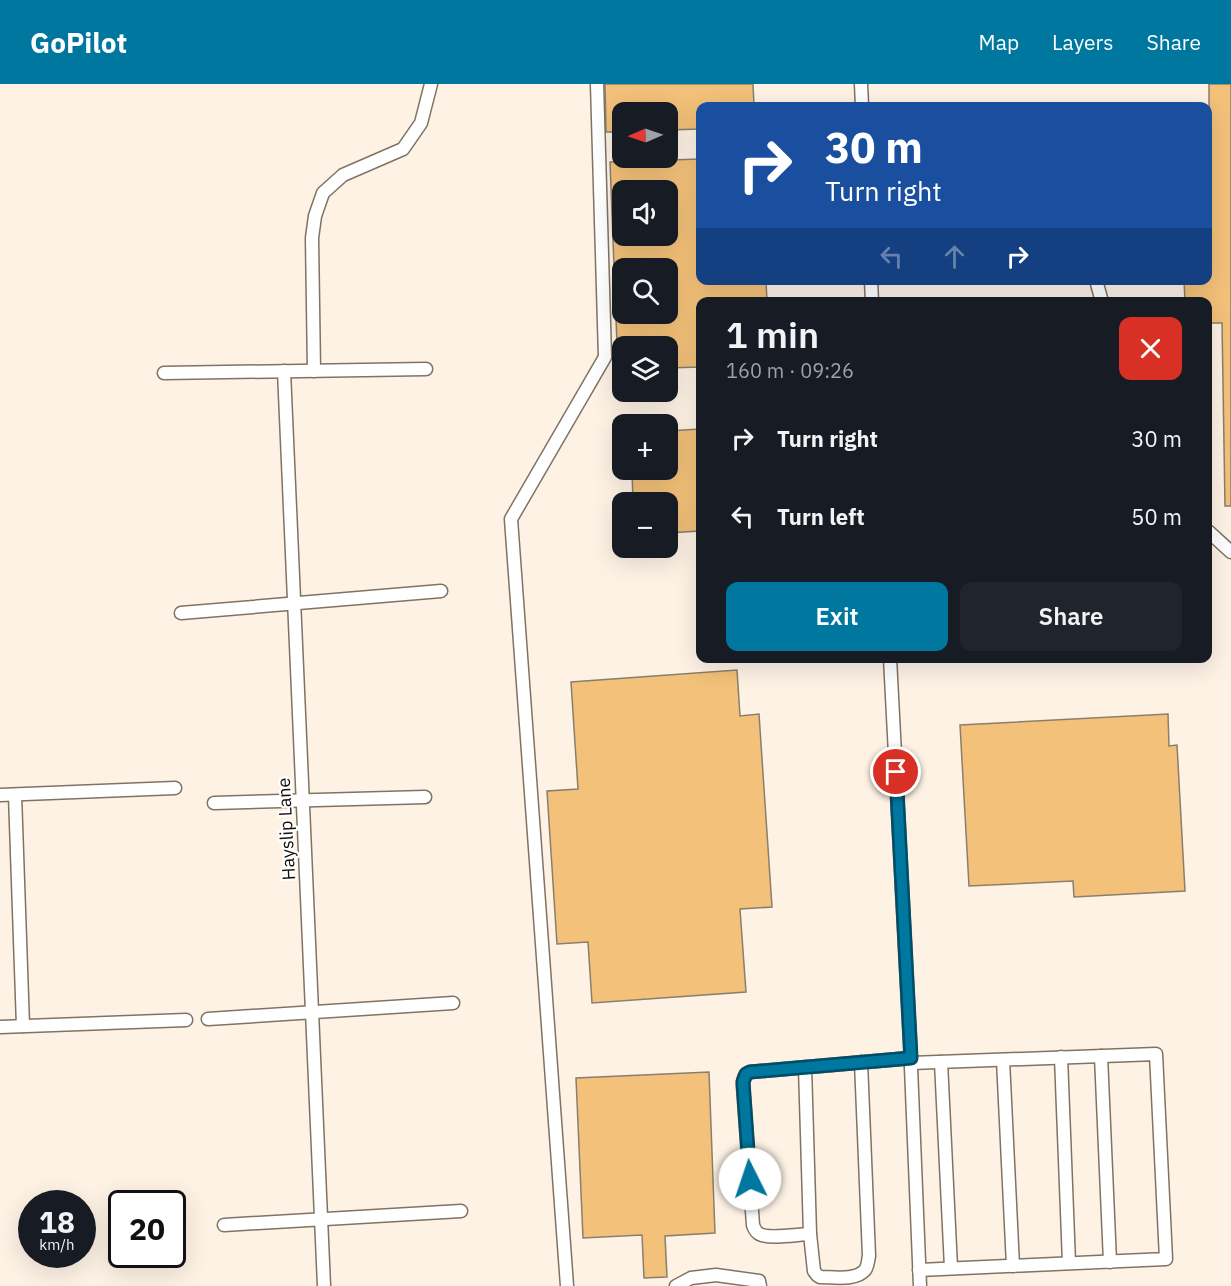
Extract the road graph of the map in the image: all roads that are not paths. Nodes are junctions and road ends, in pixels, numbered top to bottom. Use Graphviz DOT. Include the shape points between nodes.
graph roads {
  1 [pos="431,84"];
  2 [pos="597,84"];
  3 [pos="861,84"];
  4 [pos="862,102"];
  5 [pos="426,369"];
  6 [pos="284,371"];
  7 [pos="314,371"];
  8 [pos="164,373"];
  9 [pos="1212,535"];
  10 [pos="1231,552"];
  11 [pos="441,591"];
  12 [pos="294,604"];
  13 [pos="181,613"];
  14 [pos="890,663"];
  15 [pos="175,788"];
  16 [pos="0,795"];
  17 [pos="15,795"];
  18 [pos="425,797"];
  19 [pos="303,801"];
  20 [pos="214,803"];
  21 [pos="453,1003"];
  22 [pos="312,1012"];
  23 [pos="208,1019"];
  24 [pos="186,1020"];
  25 [pos="23,1026"];
  26 [pos="0,1027"];
  27 [pos="1101,1056"];
  28 [pos="1061,1058"];
  29 [pos="1003,1060"];
  30 [pos="911,1061"];
  31 [pos="861,1062"];
  32 [pos="941,1062"];
  33 [pos="805,1067"];
  34 [pos="461,1211"];
  35 [pos="321,1220"];
  36 [pos="224,1225"];
  37 [pos="810,1234"];
  38 [pos="1110,1262"];
  39 [pos="1069,1263"];
  40 [pos="1013,1266"];
  41 [pos="951,1268"];
  42 [pos="919,1270"];
  43 [pos="324,1286"];
  44 [pos="567,1286"];
  45 [pos="676,1286"];
  46 [pos="760,1286"];
  47 [pos="920,1286"];
  1 -- 7 [label="lane" via="422,123 403,149 344,175 323,193 312,238"];
  2 -- 44 [label="lane" via="604,357 511,519"];
  3 -- 4 [label="lane"];
  5 -- 7 [label="lane"];
  6 -- 7 [label="lane"];
  6 -- 8 [label="lane"];
  6 -- 12 [label="lane, Hayslip Lane"];
  9 -- 10 [label="lane"];
  11 -- 12 [label="lane"];
  12 -- 13 [label="lane"];
  12 -- 19 [label="lane, Hayslip Lane"];
  14 -- 30 [label="lane"];
  15 -- 17 [label="lane"];
  16 -- 17 [label="lane"];
  17 -- 25 [label="lane"];
  18 -- 19 [label="lane"];
  19 -- 20 [label="lane"];
  19 -- 22 [label="lane, Hayslip Lane"];
  21 -- 22 [label="lane"];
  22 -- 23 [label="lane"];
  22 -- 35 [label="lane, Hayslip Lane"];
  24 -- 25 [label="lane"];
  25 -- 26 [label="lane"];
  27 -- 28 [label="lane"];
  27 -- 38 [label="lane"];
  27 -- 38 [label="lane" via="1156,1054 1166,1259"];
  28 -- 29 [label="lane"];
  28 -- 39 [label="lane"];
  29 -- 32 [label="lane"];
  29 -- 40 [label="lane"];
  30 -- 31 [label="lane"];
  30 -- 32 [label="lane"];
  30 -- 42 [label="lane"];
  31 -- 33 [label="lane"];
  31 -- 37 [label="lane" via="869,1256 866,1269 847,1277 816,1275"];
  32 -- 41 [label="lane"];
  33 -- 37 [label="lane"];
  33 -- 37 [label="lane" via="750,1072 743,1082 755,1231 769,1236"];
  34 -- 35 [label="lane"];
  35 -- 36 [label="lane"];
  35 -- 43 [label="lane, Hayslip Lane"];
  38 -- 39 [label="lane"];
  39 -- 40 [label="lane"];
  40 -- 41 [label="lane"];
  41 -- 42 [label="lane"];
  42 -- 47 [label="lane"];
  45 -- 46 [label="lane" via="691,1278 716,1275 759,1281"];
}
